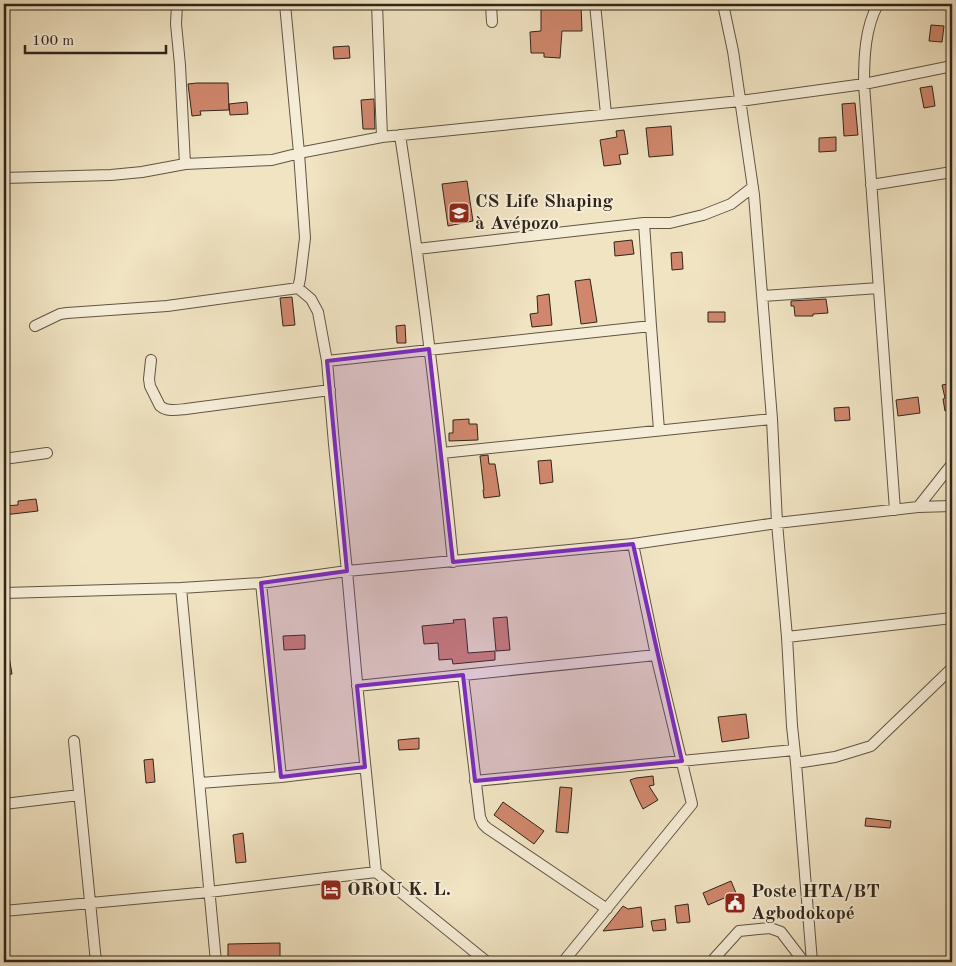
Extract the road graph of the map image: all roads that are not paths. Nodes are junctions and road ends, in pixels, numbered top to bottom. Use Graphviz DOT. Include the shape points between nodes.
graph roads {
  1 [pos="177,4"];
  2 [pos="285,4"];
  3 [pos="377,4"];
  4 [pos="491,4"];
  5 [pos="595,4"];
  6 [pos="722,4"];
  7 [pos="878,4"];
  8 [pos="492,22"];
  9 [pos="952,66"];
  10 [pos="864,84"];
  11 [pos="740,101"];
  12 [pos="606,114"];
  13 [pos="400,135"];
  14 [pos="382,137"];
  15 [pos="299,153"];
  16 [pos="185,164"];
  17 [pos="952,172"];
  18 [pos="4,178"];
  19 [pos="872,185"];
  20 [pos="753,187"];
  21 [pos="644,223"];
  22 [pos="417,248"];
  23 [pos="298,288"];
  24 [pos="879,288"];
  25 [pos="763,296"];
  26 [pos="35,326"];
  27 [pos="651,326"];
  28 [pos="429,349"];
  29 [pos="151,360"];
  30 [pos="327,361"];
  31 [pos="330,390"];
  32 [pos="772,419"];
  33 [pos="659,430"];
  34 [pos="48,453"];
  35 [pos="442,453"];
  36 [pos="4,460"];
  37 [pos="952,464"];
  38 [pos="952,506"];
  39 [pos="918,508"];
  40 [pos="895,510"];
  41 [pos="777,523"];
  42 [pos="633,544"];
  43 [pos="453,562"];
  44 [pos="348,572"];
  45 [pos="261,583"];
  46 [pos="181,588"];
  47 [pos="4,593"];
  48 [pos="952,618"];
  49 [pos="787,636"];
  50 [pos="656,655"];
  51 [pos="952,668"];
  52 [pos="463,675"];
  53 [pos="357,686"];
  54 [pos="74,741"];
  55 [pos="794,750"];
  56 [pos="682,762"];
  57 [pos="796,762"];
  58 [pos="365,767"];
  59 [pos="281,777"];
  60 [pos="475,781"];
  61 [pos="200,783"];
  62 [pos="79,796"];
  63 [pos="4,804"];
  64 [pos="376,872"];
  65 [pos="210,892"];
  66 [pos="90,904"];
  67 [pos="607,909"];
  68 [pos="4,911"];
  69 [pos="96,962"];
  70 [pos="216,962"];
  71 [pos="487,962"];
  72 [pos="564,962"];
  73 [pos="711,962"];
  74 [pos="804,962"];
  75 [pos="812,962"];
  1 -- 16 [label="street"];
  2 -- 15 [label="street"];
  3 -- 14 [label="street"];
  4 -- 8 [label="street"];
  5 -- 12 [label="street"];
  6 -- 11 [label="street"];
  7 -- 10 [label="street" via="867,40"];
  9 -- 10 [label="street"];
  10 -- 11 [label="street"];
  10 -- 19 [label="street"];
  11 -- 12 [label="street"];
  11 -- 20 [label="street"];
  12 -- 13 [label="street"];
  13 -- 14 [label="street"];
  13 -- 22 [label="street"];
  14 -- 15 [label="street"];
  15 -- 16 [label="street" via="272,160"];
  15 -- 23 [label="street" via="305,238"];
  16 -- 18 [label="street" via="112,175"];
  17 -- 19 [label="street"];
  19 -- 24 [label="street"];
  20 -- 21 [label="street" via="731,204 703,216 670,223"];
  20 -- 25 [label="street"];
  21 -- 22 [label="street"];
  21 -- 27 [label="street"];
  22 -- 28 [label="street"];
  23 -- 26 [label="street" via="167,306 60,314"];
  23 -- 30 [label="street" via="318,312"];
  24 -- 25 [label="street"];
  24 -- 40 [label="street"];
  25 -- 32 [label="street"];
  27 -- 28 [label="street"];
  27 -- 33 [label="street"];
  28 -- 30 [label="street"];
  28 -- 35 [label="street"];
  29 -- 31 [label="street" via="150,386 160,406 168,410"];
  30 -- 31 [label="street"];
  31 -- 44 [label="street"];
  32 -- 33 [label="street"];
  32 -- 41 [label="street"];
  33 -- 35 [label="street"];
  34 -- 36 [label="street"];
  35 -- 43 [label="street"];
  37 -- 39 [label="street"];
  38 -- 39 [label="street"];
  39 -- 40 [label="street"];
  40 -- 41 [label="street"];
  41 -- 42 [label="street"];
  41 -- 49 [label="street"];
  42 -- 43 [label="street"];
  42 -- 50 [label="street"];
  43 -- 44 [label="street"];
  44 -- 45 [label="street"];
  44 -- 53 [label="street"];
  45 -- 46 [label="street"];
  45 -- 59 [label="street"];
  46 -- 47 [label="street"];
  46 -- 61 [label="street"];
  48 -- 49 [label="street"];
  49 -- 55 [label="street"];
  50 -- 52 [label="street"];
  50 -- 56 [label="street"];
  51 -- 57 [label="street" via="871,746 835,757"];
  52 -- 53 [label="street"];
  52 -- 60 [label="street"];
  53 -- 58 [label="street"];
  54 -- 62 [label="street"];
  55 -- 56 [label="street"];
  55 -- 57 [label="street"];
  56 -- 60 [label="street"];
  56 -- 67 [label="street" via="692,804"];
  57 -- 75 [label="street"];
  58 -- 59 [label="street"];
  58 -- 64 [label="street"];
  59 -- 61 [label="street"];
  60 -- 67 [label="street" via="480,817 487,828"];
  61 -- 65 [label="street"];
  62 -- 63 [label="street"];
  62 -- 66 [label="street"];
  64 -- 65 [label="street"];
  64 -- 71 [label="street"];
  65 -- 66 [label="street"];
  65 -- 70 [label="street"];
  66 -- 68 [label="street"];
  66 -- 69 [label="street"];
  67 -- 72 [label="street"];
  73 -- 74 [label="street" via="739,932 770,928 781,932"];
}
